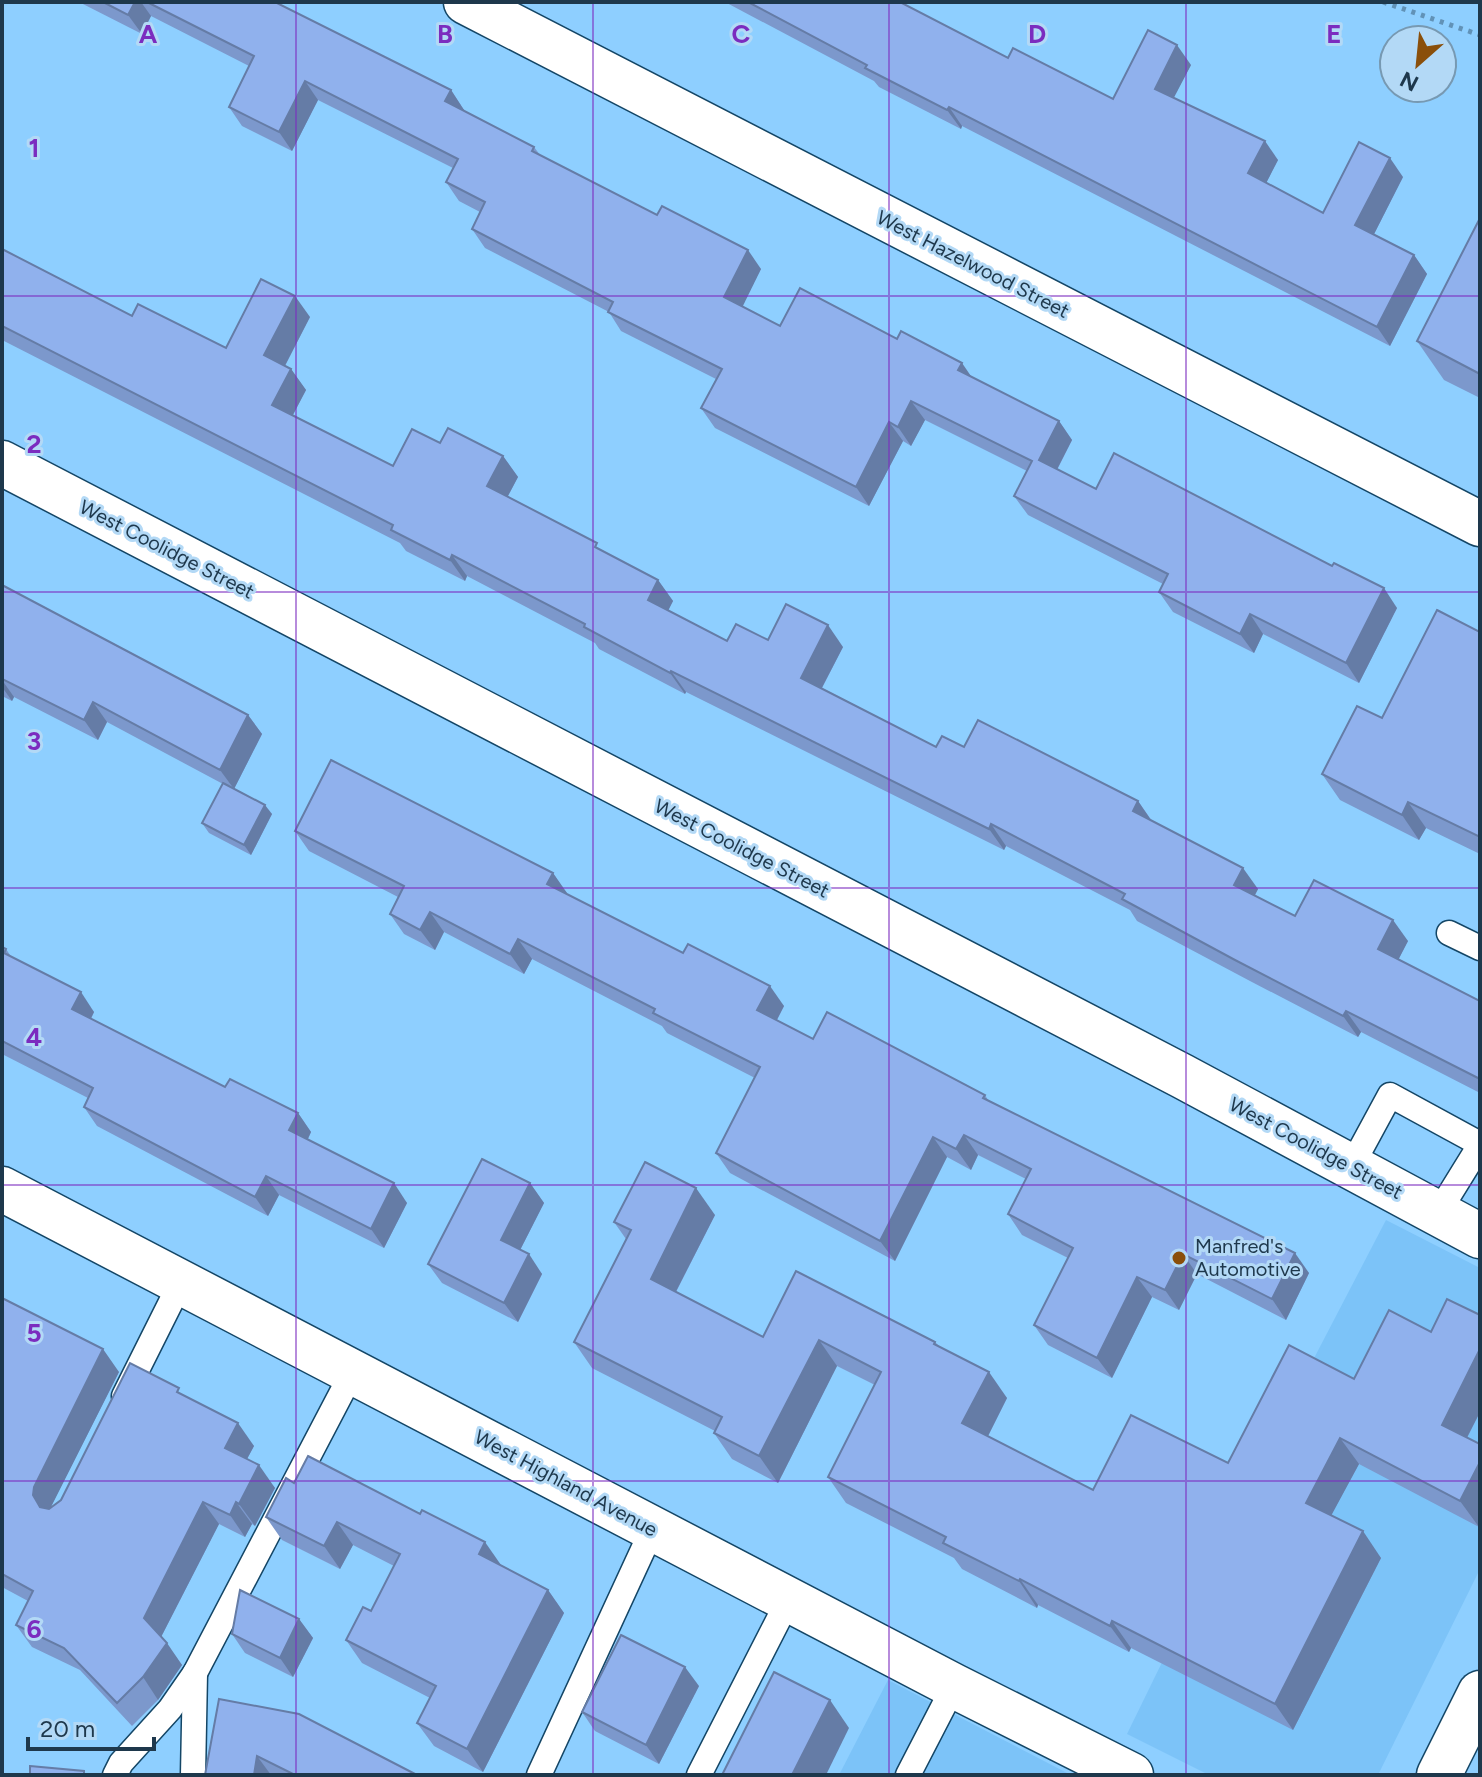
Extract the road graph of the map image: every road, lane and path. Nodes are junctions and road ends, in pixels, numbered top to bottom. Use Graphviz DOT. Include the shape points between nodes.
graph roads {
  1 [pos="466,2"];
  2 [pos="1383,2"];
  3 [pos="1480,35"];
  4 [pos="2,463"];
  5 [pos="1480,524"];
  6 [pos="1449,933"];
  7 [pos="1480,948"];
  8 [pos="1480,1144"];
  9 [pos="1351,1167"];
  10 [pos="2,1189"];
  11 [pos="1438,1213"];
  12 [pos="1480,1236"];
  13 [pos="181,1282"];
  14 [pos="352,1373"];
  15 [pos="112,1420"];
  16 [pos="653,1528"];
  17 [pos="789,1599"];
  18 [pos="195,1673"];
  19 [pos="954,1686"];
  20 [pos="1480,1693"];
  21 [pos="115,1775"];
  22 [pos="193,1775"];
  23 [pos="539,1775"];
  24 [pos="699,1775"];
  25 [pos="908,1775"];
  26 [pos="1131,1775"];
  27 [pos="1439,1775"];
  1 -- 5 [label="street, West Hazelwood Street"];
  2 -- 3 [label="path"];
  4 -- 9 [label="street, West Coolidge Street"];
  6 -- 7 [label="lane"];
  8 -- 9 [label="lane" via="1390,1095"];
  8 -- 11 [label="lane"];
  9 -- 11 [label="street, West Coolidge Street"];
  10 -- 13 [label="street, West Highland Avenue"];
  11 -- 12 [label="street, West Coolidge Street"];
  13 -- 14 [label="street, West Highland Avenue"];
  13 -- 15 [label="lane"];
  14 -- 16 [label="street, West Highland Avenue"];
  14 -- 18 [label="lane"];
  16 -- 17 [label="street, West Highland Avenue"];
  16 -- 23 [label="lane"];
  17 -- 19 [label="street, West Highland Avenue"];
  17 -- 24 [label="lane"];
  18 -- 21 [label="lane"];
  18 -- 22 [label="lane"];
  19 -- 25 [label="lane"];
  19 -- 26 [label="street, West Highland Avenue"];
  20 -- 27 [label="street"];
}
